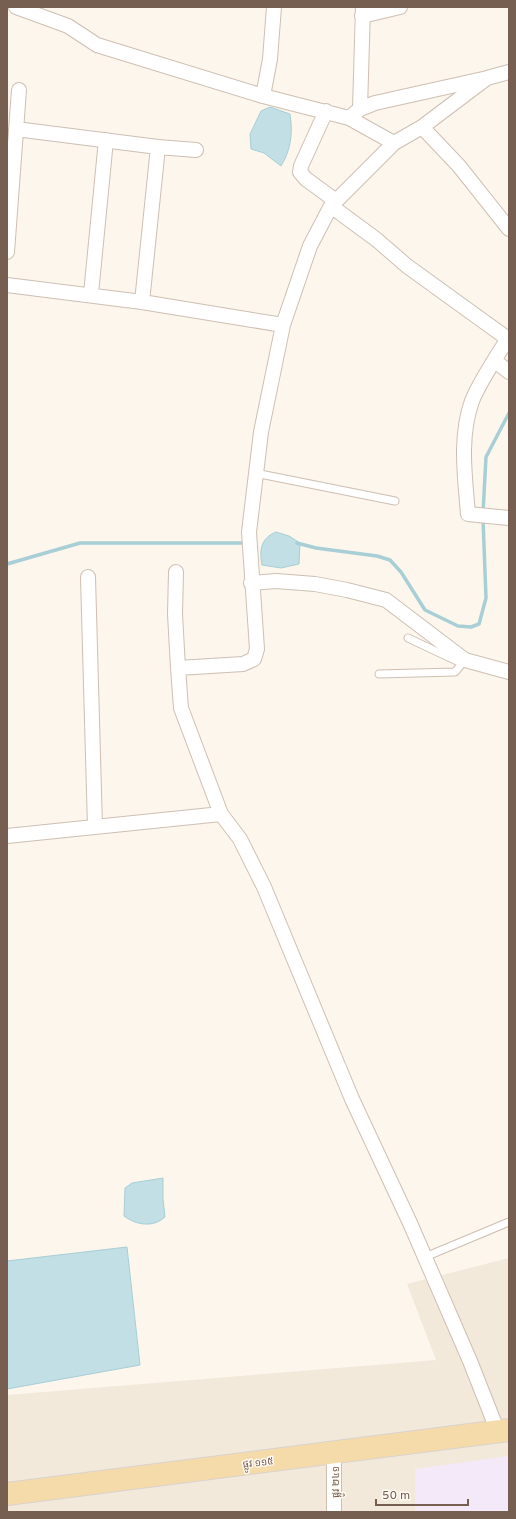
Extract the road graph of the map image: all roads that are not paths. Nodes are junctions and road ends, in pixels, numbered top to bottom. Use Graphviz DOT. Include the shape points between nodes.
graph roads {
  1 [pos="16,7"];
  2 [pos="274,7"];
  3 [pos="400,7"];
  4 [pos="362,12"];
  5 [pos="509,72"];
  6 [pos="487,78"];
  7 [pos="20,90"];
  8 [pos="263,96"];
  9 [pos="360,109"];
  10 [pos="326,111"];
  11 [pos="348,118"];
  12 [pos="422,127"];
  13 [pos="16,129"];
  14 [pos="106,140"];
  15 [pos="394,143"];
  16 [pos="158,147"];
  17 [pos="196,150"];
  18 [pos="333,203"];
  19 [pos="509,229"];
  20 [pos="7,252"];
  21 [pos="7,285"];
  22 [pos="91,294"];
  23 [pos="142,302"];
  24 [pos="284,325"];
  25 [pos="508,338"];
  26 [pos="495,361"];
  27 [pos="509,372"];
  28 [pos="255,473"];
  29 [pos="395,501"];
  30 [pos="509,518"];
  31 [pos="176,572"];
  32 [pos="88,577"];
  33 [pos="251,583"];
  34 [pos="408,638"];
  35 [pos="464,662"];
  36 [pos="178,668"];
  37 [pos="509,672"];
  38 [pos="379,674"];
  39 [pos="222,814"];
  40 [pos="95,827"];
  41 [pos="7,836"];
  42 [pos="509,1222"];
  43 [pos="425,1257"];
  44 [pos="503,1431"];
  45 [pos="334,1452"];
  46 [pos="7,1494"];
  47 [pos="334,1512"];
  1 -- 8 [label="street" via="68,26 97,45"];
  2 -- 8 [label="street" via="270,59"];
  3 -- 4 [label="street"];
  4 -- 9 [label="street"];
  5 -- 6 [label="street"];
  6 -- 9 [label="street" via="375,103"];
  6 -- 12 [label="street"];
  7 -- 13 [label="street"];
  8 -- 10 [label="street"];
  9 -- 11 [label="street"];
  10 -- 11 [label="street"];
  10 -- 18 [label="street" via="300,172"];
  11 -- 15 [label="street"];
  12 -- 15 [label="street"];
  12 -- 19 [label="street" via="459,166"];
  13 -- 14 [label="street"];
  13 -- 20 [label="street"];
  14 -- 16 [label="street"];
  14 -- 22 [label="street"];
  15 -- 18 [label="street"];
  16 -- 17 [label="street"];
  16 -- 23 [label="street"];
  18 -- 24 [label="street" via="310,246"];
  18 -- 25 [label="street" via="412,270"];
  21 -- 22 [label="street"];
  22 -- 23 [label="street"];
  23 -- 24 [label="street"];
  24 -- 28 [label="street"];
  25 -- 26 [label="street"];
  26 -- 27 [label="street"];
  26 -- 30 [label="street" via="472,400 467,422 464,449 468,514"];
  28 -- 29 [label="lane"];
  28 -- 33 [label="street" via="249,535"];
  31 -- 36 [label="street"];
  32 -- 40 [label="street"];
  33 -- 35 [label="street" via="276,581 315,584 386,600"];
  33 -- 36 [label="street" via="256,649 254,659 243,664"];
  34 -- 35 [label="lane"];
  35 -- 37 [label="street"];
  35 -- 38 [label="lane" via="455,672 449,673"];
  36 -- 39 [label="street" via="181,708"];
  39 -- 40 [label="street"];
  39 -- 43 [label="street" via="240,839 264,887 352,1099"];
  40 -- 41 [label="street"];
  42 -- 43 [label="lane"];
  43 -- 44 [label="street"];
  44 -- 45 [label="main road, ផ្លូវ ១១៥"];
  45 -- 46 [label="main road, ផ្លូវ ១១៥"];
  45 -- 47 [label="street, ផ្លូវ ២៤១"];
}
